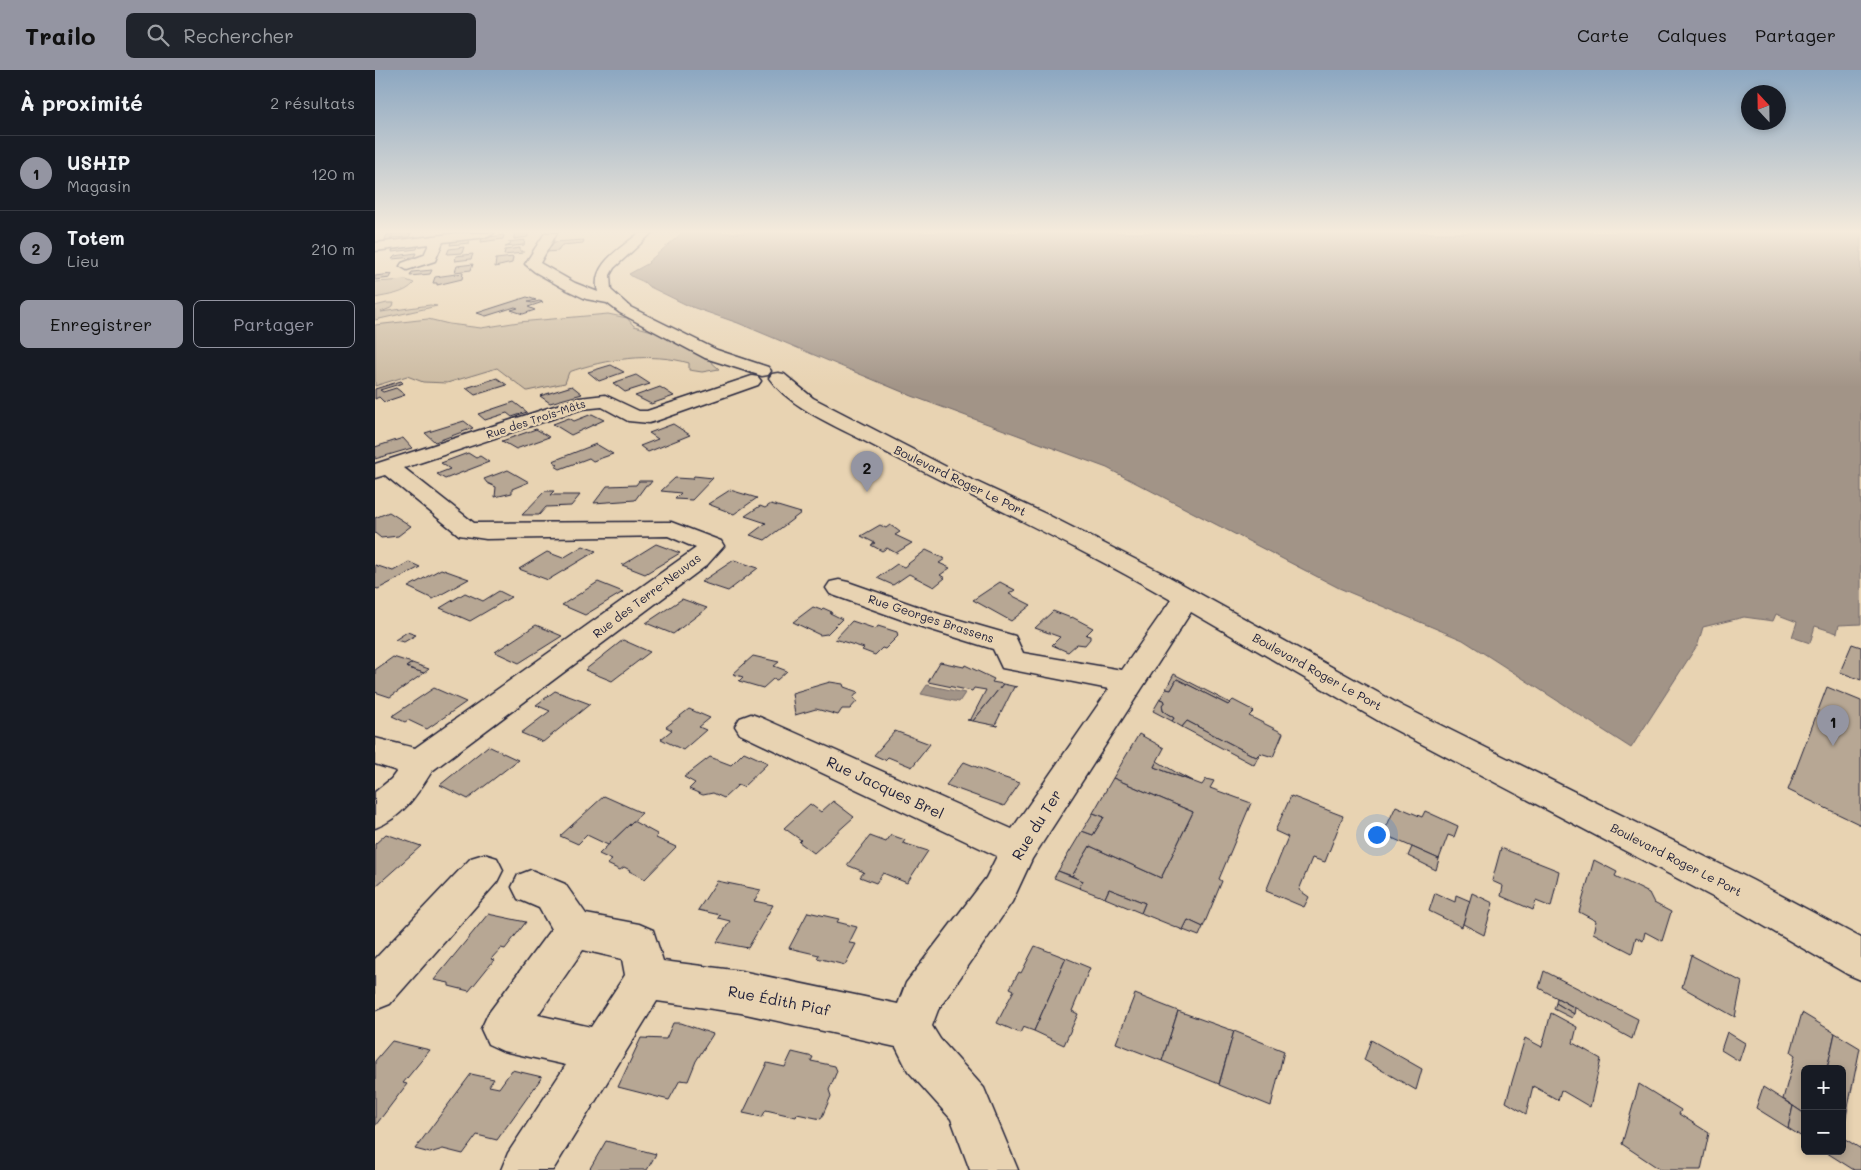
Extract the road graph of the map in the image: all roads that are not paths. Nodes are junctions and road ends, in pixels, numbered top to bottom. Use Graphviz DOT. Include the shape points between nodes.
graph roads {
  1 [pos="569,284"];
  2 [pos="603,284"];
  3 [pos="611,299"];
  4 [pos="764,377"];
  5 [pos="382,469"];
  6 [pos="839,588"];
  7 [pos="1186,598"];
  8 [pos="1130,682"];
  9 [pos="751,726"];
  10 [pos="375,751"];
  11 [pos="420,762"];
  12 [pos="375,813"];
  13 [pos="1019,849"];
  14 [pos="484,870"];
  15 [pos="531,887"];
  16 [pos="573,930"];
  17 [pos="1861,960"];
  18 [pos="647,978"];
  19 [pos="375,989"];
  20 [pos="917,1042"];
  21 [pos="601,1051"];
  22 [pos="525,1170"];
  23 [pos="994,1170"];
  1 -- 3 [label="street" via="589,295"];
  2 -- 3 [label="street" via="604,292"];
  3 -- 4 [label="street, Boulevard Roger Le Port" via="625,310 711,354"];
  4 -- 5 [label="street, Rue des Trois-Mâts" via="649,417 635,417 605,401 584,403"];
  4 -- 7 [label="street, Boulevard Roger Le Port" via="958,482 1040,520"];
  5 -- 11 [label="street, Rue des Terre-Neuvas" via="467,530 671,529 712,546 698,560"];
  6 -- 8 [label="street, Rue Georges Brassens" via="1005,644 1012,661"];
  7 -- 8 [label="street, Rue du Ter"];
  7 -- 17 [label="street, Boulevard Roger Le Port" via="1393,715 1739,892"];
  8 -- 13 [label="street, Rue du Ter"];
  9 -- 13 [label="street, Rue Jacques Brel"];
  10 -- 11 [label="street"];
  11 -- 12 [label="street, Rue des Terre-Neuvas" via="403,789"];
  13 -- 20 [label="street, Rue du Ter" via="999,890 921,998"];
  14 -- 19 [label="street"];
  15 -- 16 [label="street" via="552,896"];
  16 -- 18 [label="street" via="639,943"];
  16 -- 21 [label="street" via="503,1029"];
  18 -- 20 [label="street, Rue Édith Piaf" via="741,992"];
  18 -- 21 [label="street"];
  20 -- 23 [label="street" via="968,1104"];
  21 -- 22 [label="street"];
}
